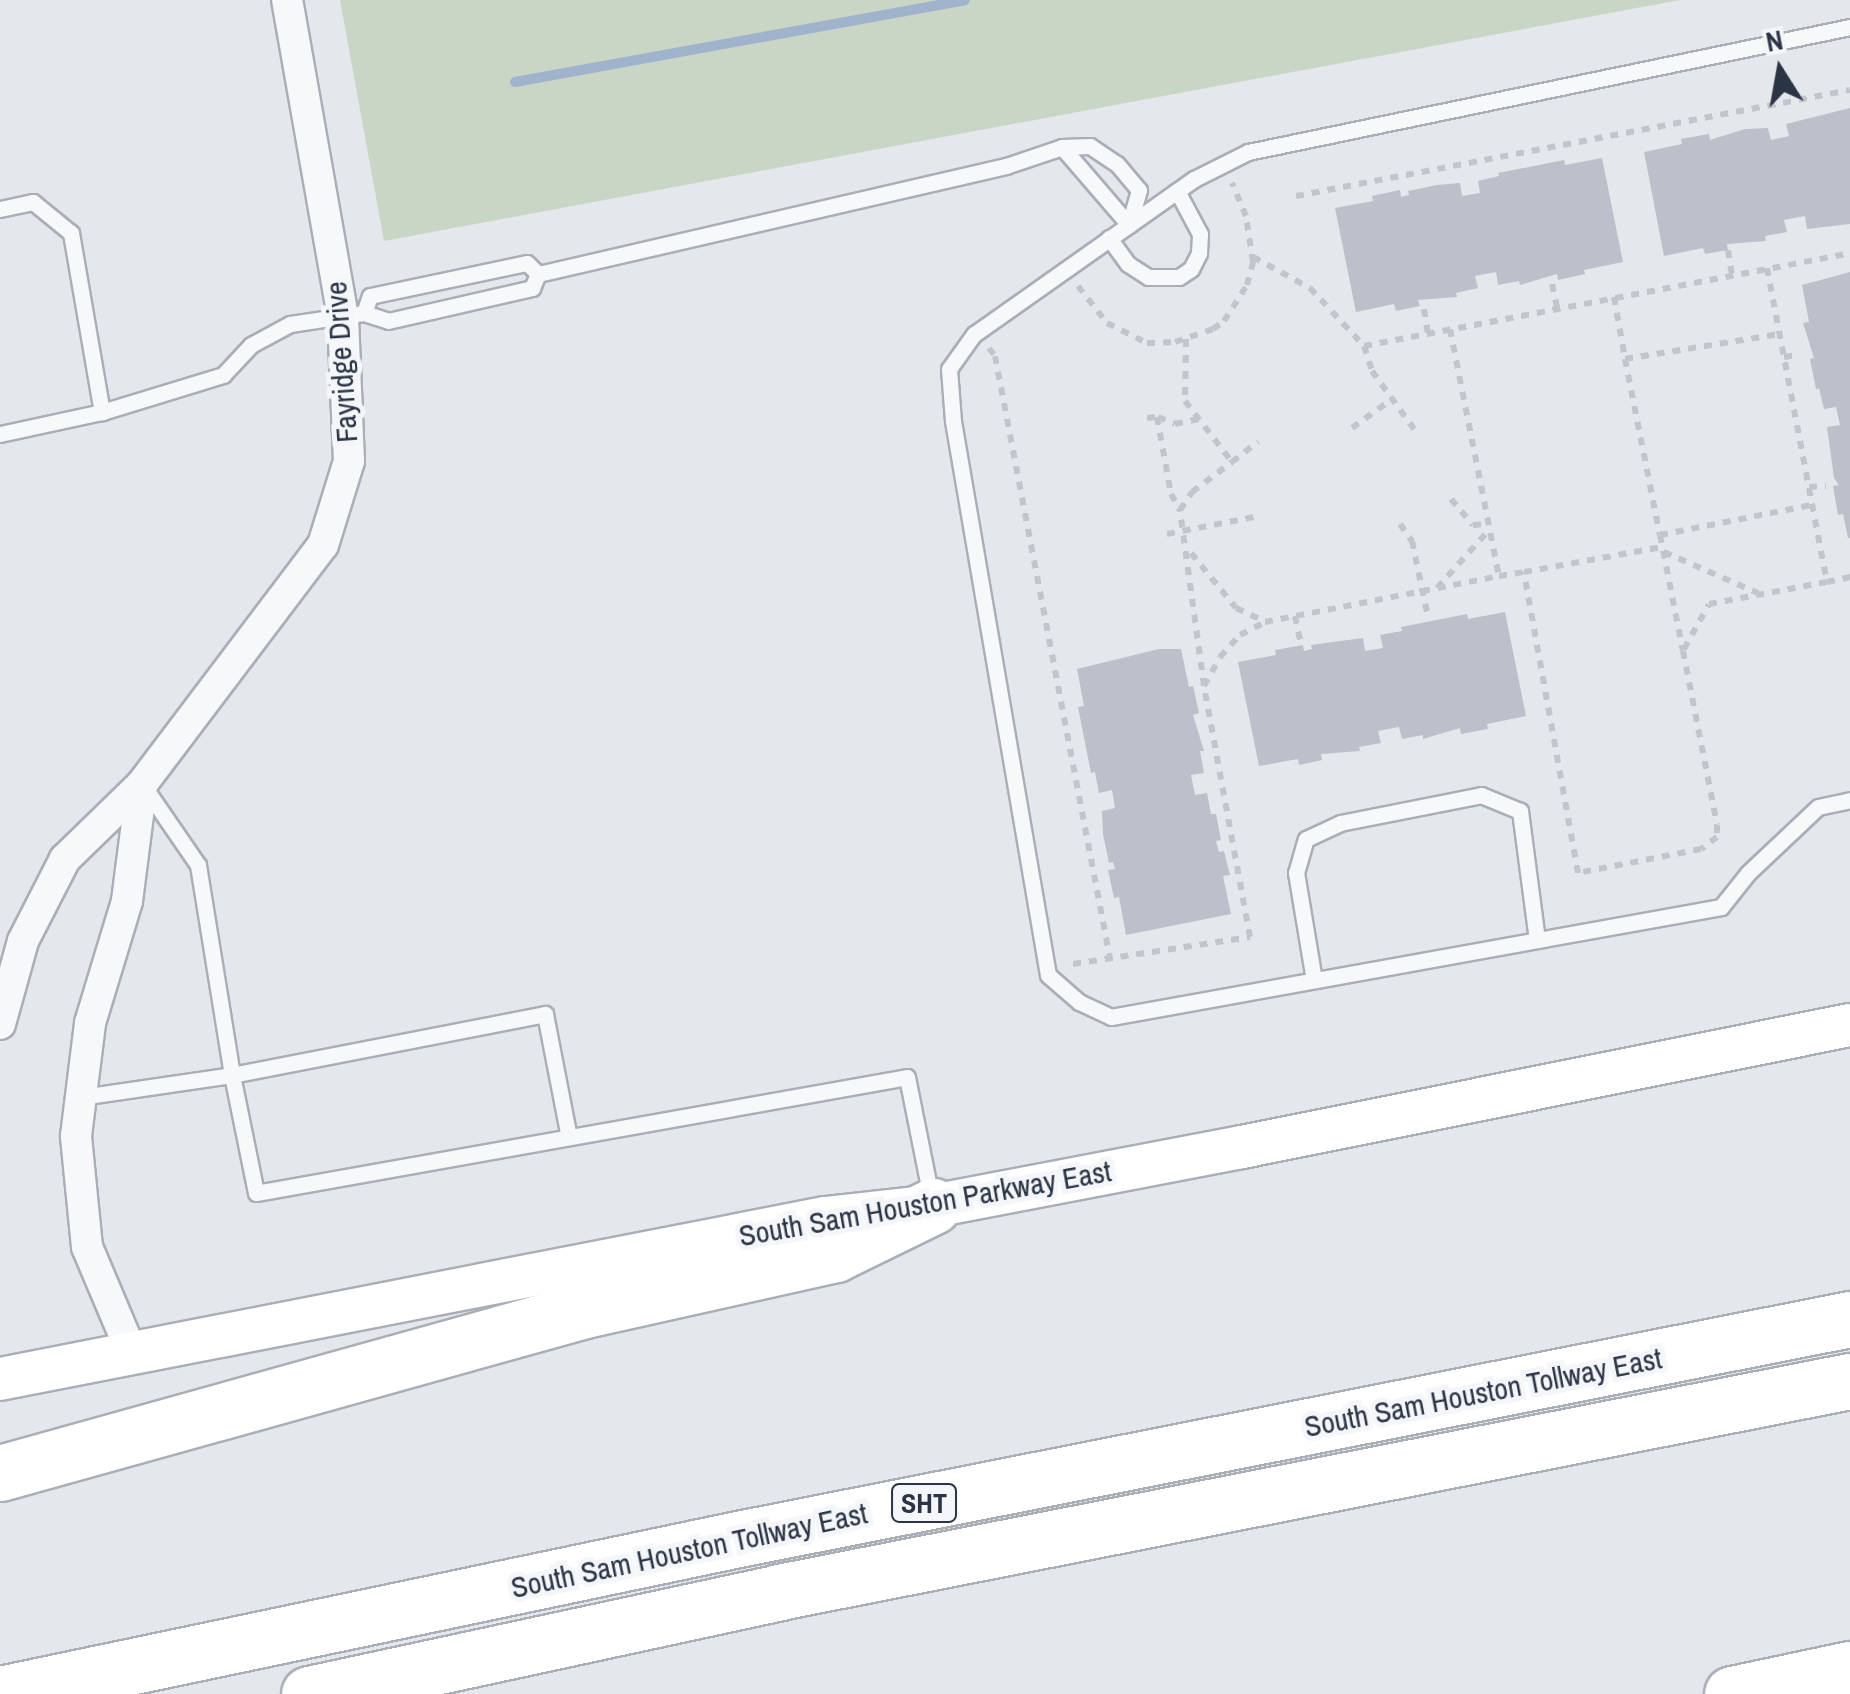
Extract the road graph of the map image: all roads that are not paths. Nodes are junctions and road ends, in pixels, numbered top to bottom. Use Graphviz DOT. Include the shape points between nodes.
graph roads {
  1 [pos="287,0"];
  2 [pos="1850,26"];
  3 [pos="1062,148"];
  4 [pos="1177,191"];
  5 [pos="0,209"];
  6 [pos="1129,225"];
  7 [pos="1110,238"];
  8 [pos="538,274"];
  9 [pos="353,315"];
  10 [pos="102,412"];
  11 [pos="0,434"];
  12 [pos="142,784"];
  13 [pos="1850,800"];
  14 [pos="1537,940"];
  15 [pos="1314,980"];
  16 [pos="0,1024"];
  17 [pos="1850,1025"];
  18 [pos="232,1075"];
  19 [pos="80,1097"];
  20 [pos="569,1137"];
  21 [pos="933,1206"];
  22 [pos="1850,1319"];
  23 [pos="132,1351"];
  24 [pos="0,1379"];
  25 [pos="1850,1381"];
  26 [pos="0,1473"];
  27 [pos="1850,1669"];
  28 [pos="0,1694"];
  29 [pos="309,1694"];
  30 [pos="1732,1694"];
  1 -- 9 [label="street, Fayridge Drive"];
  2 -- 4 [label="lane" via="1248,152"];
  3 -- 6 [label="lane"];
  3 -- 6 [label="lane" via="1090,146 1140,190"];
  3 -- 8 [label="lane"];
  4 -- 6 [label="lane"];
  4 -- 7 [label="lane" via="1200,234 1191,269 1178,277 1148,277 1128,264"];
  5 -- 10 [label="lane" via="33,202 71,233"];
  6 -- 7 [label="lane"];
  7 -- 15 [label="lane" via="974,334 949,369 1046,968 1080,1002 1111,1016"];
  8 -- 9 [label="lane" via="532,288 388,321"];
  8 -- 9 [label="lane" via="526,262 370,296"];
  9 -- 10 [label="lane" via="290,324 251,345 222,375"];
  9 -- 12 [label="street, Fayridge Drive" via="349,461 323,545"];
  10 -- 11 [label="lane"];
  12 -- 16 [label="street, Fayridge Drive" via="65,859 24,941"];
  12 -- 18 [label="lane" via="198,865"];
  12 -- 19 [label="street, Fayridge Drive" via="127,901 90,1023"];
  13 -- 14 [label="lane" via="1818,808 1721,907"];
  14 -- 15 [label="lane"];
  14 -- 15 [label="lane" via="1520,811 1482,796 1340,823 1306,839 1296,872"];
  17 -- 21 [label="main road, South Sam Houston Parkway East"];
  18 -- 19 [label="lane"];
  18 -- 20 [label="lane" via="256,1192"];
  18 -- 20 [label="lane" via="545,1014"];
  19 -- 23 [label="street, Fayridge Drive" via="76,1136 88,1247"];
  20 -- 21 [label="lane" via="907,1077"];
  21 -- 23 [label="main road, South Sam Houston Parkway East" via="826,1218"];
  21 -- 26 [label="highway" via="834,1254 548,1320"];
  22 -- 28 [label="highway, South Sam Houston Tollway East / SHT" via="738,1539"];
  23 -- 24 [label="main road, South Sam Houston Parkway East"];
  25 -- 29 [label="highway, South Sam Houston Tollway East / SHT" via="779,1592"];
  27 -- 30 [label="highway"];
}
